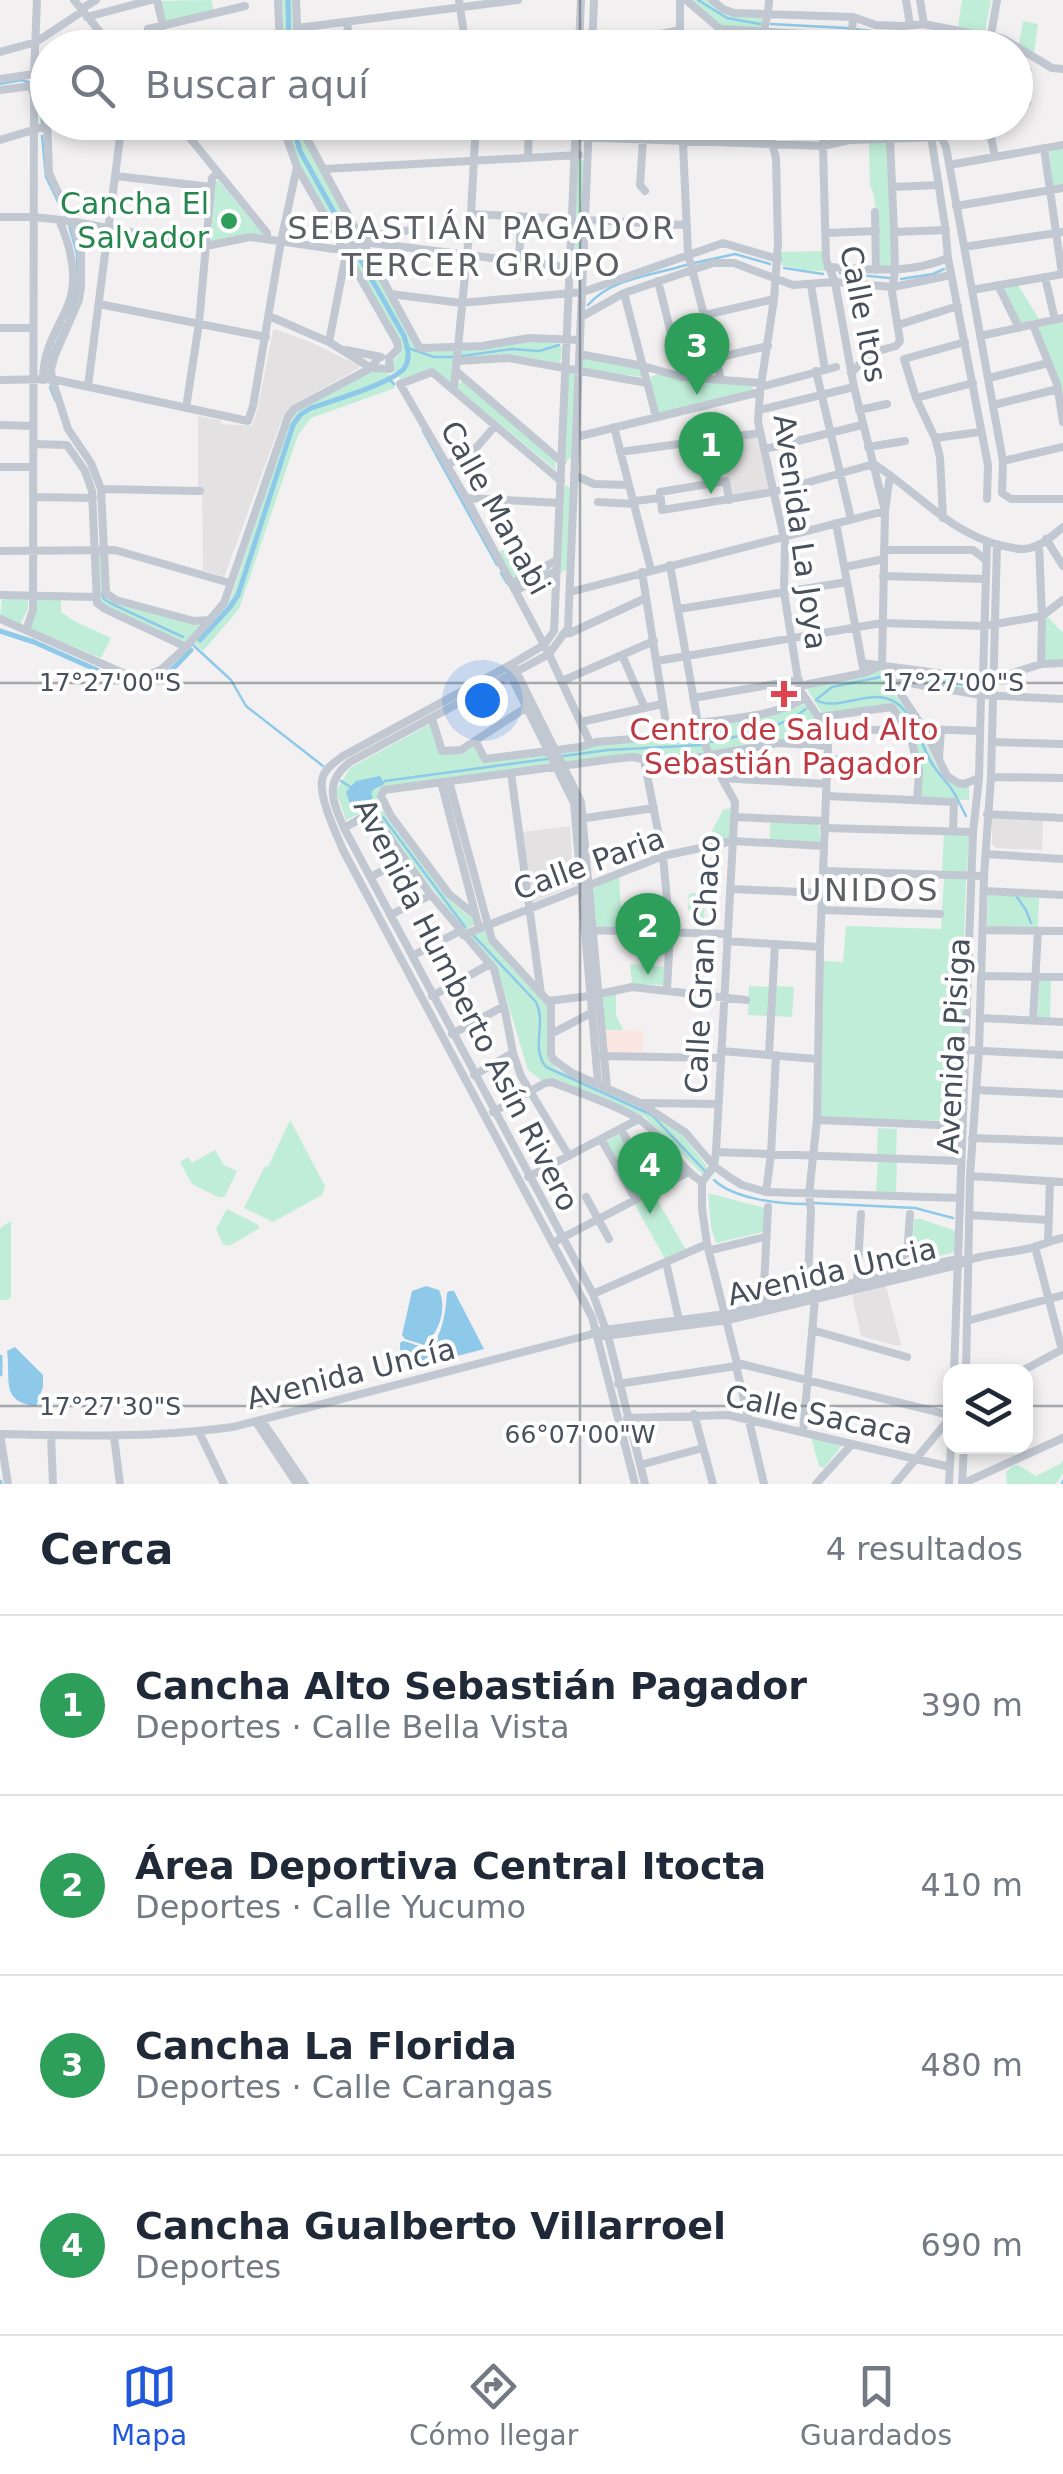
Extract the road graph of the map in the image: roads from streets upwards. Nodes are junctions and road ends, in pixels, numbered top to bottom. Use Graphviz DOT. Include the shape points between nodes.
graph roads {
  1 [pos="37,0"];
  2 [pos="74,0"];
  3 [pos="96,0"];
  4 [pos="154,0"];
  5 [pos="213,0"];
  6 [pos="278,0"];
  7 [pos="296,0"];
  8 [pos="518,0"];
  9 [pos="581,0"];
  10 [pos="606,0"];
  11 [pos="683,0"];
  12 [pos="712,0"];
  13 [pos="769,0"];
  14 [pos="906,0"];
  15 [pos="920,0"];
  16 [pos="997,0"];
  17 [pos="594,1"];
  18 [pos="459,4"];
  19 [pos="245,6"];
  20 [pos="84,12"];
  21 [pos="216,13"];
  22 [pos="769,14"];
  23 [pos="347,22"];
  24 [pos="853,24"];
  25 [pos="924,24"];
  26 [pos="910,25"];
  27 [pos="163,26"];
  28 [pos="297,28"];
  29 [pos="36,30"];
  30 [pos="55,30"];
  31 [pos="99,30"];
  32 [pos="148,30"];
  33 [pos="279,30"];
  34 [pos="348,30"];
  35 [pos="463,30"];
  36 [pos="580,30"];
  37 [pos="594,30"];
  38 [pos="680,30"];
  39 [pos="748,30"];
  40 [pos="762,30"];
  41 [pos="848,30"];
  42 [pos="954,30"];
  43 [pos="992,30"];
  44 [pos="30,44"];
  45 [pos="0,52"];
  46 [pos="1033,57"];
  47 [pos="1063,59"];
  48 [pos="1062,70"];
  49 [pos="30,75"];
  50 [pos="0,79"];
  51 [pos="30,87"];
  52 [pos="0,90"];
  53 [pos="30,131"];
  54 [pos="1063,136"];
  55 [pos="0,140"];
  56 [pos="35,140"];
  57 [pos="48,140"];
  58 [pos="120,140"];
  59 [pos="191,140"];
  60 [pos="287,140"];
  61 [pos="310,140"];
  62 [pos="475,140"];
  63 [pos="528,140"];
  64 [pos="575,140"];
  65 [pos="589,140"];
  66 [pos="643,140"];
  67 [pos="770,140"];
  68 [pos="824,140"];
  69 [pos="850,140"];
  70 [pos="890,140"];
  71 [pos="932,140"];
  72 [pos="943,140"];
  73 [pos="992,140"];
  74 [pos="682,142"];
  75 [pos="1063,145"];
  76 [pos="772,146"];
  77 [pos="823,146"];
  78 [pos="1044,148"];
  79 [pos="574,155"];
  80 [pos="588,156"];
  81 [pos="995,157"];
  82 [pos="528,158"];
  83 [pos="474,160"];
  84 [pos="297,166"];
  85 [pos="949,166"];
  86 [pos="324,169"];
  87 [pos="218,173"];
  88 [pos="116,176"];
  89 [pos="939,185"];
  90 [pos="211,187"];
  91 [pos="892,187"];
  92 [pos="1063,188"];
  93 [pos="1050,190"];
  94 [pos="645,191"];
  95 [pos="956,206"];
  96 [pos="875,212"];
  97 [pos="471,214"];
  98 [pos="521,216"];
  99 [pos="0,217"];
  100 [pos="34,217"];
  101 [pos="572,219"];
  102 [pos="59,220"];
  103 [pos="585,220"];
  104 [pos="70,221"];
  105 [pos="686,225"];
  106 [pos="110,227"];
  107 [pos="411,230"];
  108 [pos="946,230"];
  109 [pos="876,231"];
  110 [pos="894,232"];
  111 [pos="1060,232"];
  112 [pos="826,233"];
  113 [pos="268,239"];
  114 [pos="362,240"];
  115 [pos="281,241"];
  116 [pos="206,246"];
  117 [pos="964,247"];
  118 [pos="344,251"];
  119 [pos="688,254"];
  120 [pos="466,256"];
  121 [pos="948,258"];
  122 [pos="778,259"];
  123 [pos="518,262"];
  124 [pos="828,266"];
  125 [pos="570,268"];
  126 [pos="584,268"];
  127 [pos="692,270"];
  128 [pos="876,270"];
  129 [pos="894,271"];
  130 [pos="1063,274"];
  131 [pos="952,275"];
  132 [pos="1046,277"];
  133 [pos="776,280"];
  134 [pos="658,281"];
  135 [pos="835,282"];
  136 [pos="811,285"];
  137 [pos="998,285"];
  138 [pos="894,287"];
  139 [pos="972,290"];
  140 [pos="583,292"];
  141 [pos="624,293"];
  142 [pos="391,294"];
  143 [pos="568,294"];
  144 [pos="774,299"];
  145 [pos="461,303"];
  146 [pos="99,304"];
  147 [pos="958,306"];
  148 [pos="705,314"];
  149 [pos="269,316"];
  150 [pos="1059,319"];
  151 [pos="581,320"];
  152 [pos="199,322"];
  153 [pos="567,322"];
  154 [pos="898,325"];
  155 [pos="1033,325"];
  156 [pos="0,328"];
  157 [pos="33,328"];
  158 [pos="1019,328"];
  159 [pos="980,336"];
  160 [pos="266,337"];
  161 [pos="566,340"];
  162 [pos="580,340"];
  163 [pos="329,342"];
  164 [pos="965,342"];
  165 [pos="768,346"];
  166 [pos="457,348"];
  167 [pos="342,349"];
  168 [pos="579,354"];
  169 [pos="384,357"];
  170 [pos="716,358"];
  171 [pos="1048,364"];
  172 [pos="456,366"];
  173 [pos="643,366"];
  174 [pos="565,367"];
  175 [pos="836,367"];
  176 [pos="371,368"];
  177 [pos="578,370"];
  178 [pos="820,370"];
  179 [pos="850,373"];
  180 [pos="682,377"];
  181 [pos="989,378"];
  182 [pos="721,379"];
  183 [pos="0,380"];
  184 [pos="33,380"];
  185 [pos="48,380"];
  186 [pos="647,383"];
  187 [pos="973,384"];
  188 [pos="88,386"];
  189 [pos="761,387"];
  190 [pos="854,387"];
  191 [pos="454,388"];
  192 [pos="1058,389"];
  193 [pos="822,394"];
  194 [pos="916,398"];
  195 [pos="887,404"];
  196 [pos="993,405"];
  197 [pos="186,408"];
  198 [pos="759,410"];
  199 [pos="859,410"];
  200 [pos="656,417"];
  201 [pos="1063,422"];
  202 [pos="862,424"];
  203 [pos="0,426"];
  204 [pos="33,426"];
  205 [pos="495,426"];
  206 [pos="614,428"];
  207 [pos="830,432"];
  208 [pos="980,432"];
  209 [pos="760,433"];
  210 [pos="576,437"];
  211 [pos="935,438"];
  212 [pos="905,441"];
  213 [pos="33,444"];
  214 [pos="868,446"];
  215 [pos="1063,447"];
  216 [pos="764,449"];
  217 [pos="620,452"];
  218 [pos="1003,461"];
  219 [pos="562,462"];
  220 [pos="874,464"];
  221 [pos="447,465"];
  222 [pos="574,465"];
  223 [pos="0,466"];
  224 [pos="33,467"];
  225 [pos="840,474"];
  226 [pos="890,475"];
  227 [pos="574,478"];
  228 [pos="560,481"];
  229 [pos="629,485"];
  230 [pos="101,489"];
  231 [pos="200,491"];
  232 [pos="773,492"];
  233 [pos="34,497"];
  234 [pos="93,498"];
  235 [pos="466,498"];
  236 [pos="660,498"];
  237 [pos="1063,499"];
  238 [pos="729,500"];
  239 [pos="987,500"];
  240 [pos="598,502"];
  241 [pos="635,502"];
  242 [pos="560,503"];
  243 [pos="884,511"];
  244 [pos="943,518"];
  245 [pos="851,520"];
  246 [pos="836,523"];
  247 [pos="1063,527"];
  248 [pos="784,536"];
  249 [pos="1043,542"];
  250 [pos="992,543"];
  251 [pos="0,551"];
  252 [pos="33,551"];
  253 [pos="100,552"];
  254 [pos="884,554"];
  255 [pos="557,560"];
  256 [pos="986,560"];
  257 [pos="670,565"];
  258 [pos="1063,566"];
  259 [pos="844,567"];
  260 [pos="647,571"];
  261 [pos="556,575"];
  262 [pos="884,576"];
  263 [pos="986,579"];
  264 [pos="570,580"];
  265 [pos="847,582"];
  266 [pos="230,583"];
  267 [pos="513,588"];
  268 [pos="570,592"];
  269 [pos="784,592"];
  270 [pos="32,595"];
  271 [pos="0,596"];
  272 [pos="96,596"];
  273 [pos="646,598"];
  274 [pos="1063,600"];
  275 [pos="679,610"];
  276 [pos="1042,616"];
  277 [pos="210,620"];
  278 [pos="3,621"];
  279 [pos="882,623"];
  280 [pos="996,624"];
  281 [pos="856,626"];
  282 [pos="984,626"];
  283 [pos="26,630"];
  284 [pos="554,631"];
  285 [pos="564,634"];
  286 [pos="792,638"];
  287 [pos="654,641"];
  288 [pos="544,645"];
  289 [pos="186,647"];
  290 [pos="549,654"];
  291 [pos="622,656"];
  292 [pos="686,656"];
  293 [pos="657,661"];
  294 [pos="1063,663"];
  295 [pos="1041,664"];
  296 [pos="882,665"];
  297 [pos="863,668"];
  298 [pos="511,669"];
  299 [pos="983,678"];
  300 [pos="994,679"];
  301 [pos="562,681"];
  302 [pos="799,683"];
  303 [pos="981,695"];
  304 [pos="993,695"];
  305 [pos="694,698"];
  306 [pos="805,698"];
  307 [pos="1063,699"];
  308 [pos="662,704"];
  309 [pos="527,707"];
  310 [pos="645,708"];
  311 [pos="820,717"];
  312 [pos="432,719"];
  313 [pos="581,722"];
  314 [pos="699,727"];
  315 [pos="826,728"];
  316 [pos="906,730"];
  317 [pos="924,730"];
  318 [pos="941,730"];
  319 [pos="980,731"];
  320 [pos="668,736"];
  321 [pos="476,742"];
  322 [pos="992,742"];
  323 [pos="590,743"];
  324 [pos="1063,744"];
  325 [pos="828,746"];
  326 [pos="551,751"];
  327 [pos="356,753"];
  328 [pos="709,755"];
  329 [pos="644,760"];
  330 [pos="827,760"];
  331 [pos="939,762"];
  332 [pos="917,764"];
  333 [pos="560,767"];
  334 [pos="512,773"];
  335 [pos="991,777"];
  336 [pos="722,778"];
  337 [pos="978,778"];
  338 [pos="1063,778"];
  339 [pos="445,782"];
  340 [pos="826,784"];
  341 [pos="826,796"];
  342 [pos="918,800"];
  343 [pos="384,805"];
  344 [pos="654,808"];
  345 [pos="371,812"];
  346 [pos="987,814"];
  347 [pos="734,817"];
  348 [pos="1063,818"];
  349 [pos="578,819"];
  350 [pos="824,824"];
  351 [pos="344,828"];
  352 [pos="953,832"];
  353 [pos="973,832"];
  354 [pos="734,841"];
  355 [pos="824,846"];
  356 [pos="986,854"];
  357 [pos="663,856"];
  358 [pos="404,858"];
  359 [pos="1063,858"];
  360 [pos="823,871"];
  361 [pos="972,876"];
  362 [pos="984,876"];
  363 [pos="371,878"];
  364 [pos="584,886"];
  365 [pos="731,889"];
  366 [pos="985,891"];
  367 [pos="822,893"];
  368 [pos="431,895"];
  369 [pos="1063,895"];
  370 [pos="530,910"];
  371 [pos="822,910"];
  372 [pos="940,914"];
  373 [pos="475,915"];
  374 [pos="390,916"];
  375 [pos="483,927"];
  376 [pos="589,930"];
  377 [pos="983,930"];
  378 [pos="1038,931"];
  379 [pos="1063,931"];
  380 [pos="670,932"];
  381 [pos="461,933"];
  382 [pos="727,937"];
  383 [pos="775,944"];
  384 [pos="820,947"];
  385 [pos="412,956"];
  386 [pos="490,964"];
  387 [pos="981,976"];
  388 [pos="1036,977"];
  389 [pos="1063,977"];
  390 [pos="667,990"];
  391 [pos="540,994"];
  392 [pos="594,994"];
  393 [pos="432,996"];
  394 [pos="725,998"];
  395 [pos="746,1000"];
  396 [pos="550,1001"];
  397 [pos="504,1006"];
  398 [pos="592,1013"];
  399 [pos="980,1018"];
  400 [pos="1033,1020"];
  401 [pos="1063,1022"];
  402 [pos="452,1034"];
  403 [pos="552,1034"];
  404 [pos="966,1050"];
  405 [pos="978,1050"];
  406 [pos="513,1053"];
  407 [pos="721,1054"];
  408 [pos="1063,1054"];
  409 [pos="772,1055"];
  410 [pos="599,1056"];
  411 [pos="817,1059"];
  412 [pos="474,1075"];
  413 [pos="602,1086"];
  414 [pos="976,1090"];
  415 [pos="532,1091"];
  416 [pos="1063,1094"];
  417 [pos="640,1103"];
  418 [pos="718,1104"];
  419 [pos="490,1113"];
  420 [pos="639,1119"];
  421 [pos="817,1120"];
  422 [pos="963,1126"];
  423 [pos="621,1129"];
  424 [pos="972,1138"];
  425 [pos="602,1139"];
  426 [pos="1063,1142"];
  427 [pos="716,1152"];
  428 [pos="771,1154"];
  429 [pos="569,1156"];
  430 [pos="814,1157"];
  431 [pos="961,1161"];
  432 [pos="714,1166"];
  433 [pos="687,1173"];
  434 [pos="970,1176"];
  435 [pos="525,1178"];
  436 [pos="702,1182"];
  437 [pos="1050,1182"];
  438 [pos="1063,1182"];
  439 [pos="654,1190"];
  440 [pos="766,1192"];
  441 [pos="809,1194"];
  442 [pos="586,1197"];
  443 [pos="960,1198"];
  444 [pos="636,1200"];
  445 [pos="768,1206"];
  446 [pos="861,1214"];
  447 [pos="910,1214"];
  448 [pos="964,1215"];
  449 [pos="598,1220"];
  450 [pos="1048,1220"];
  451 [pos="766,1237"];
  452 [pos="608,1238"];
  453 [pos="1063,1238"];
  454 [pos="558,1241"];
  455 [pos="1048,1241"];
  456 [pos="709,1247"];
  457 [pos="1035,1247"];
  458 [pos="968,1260"];
  459 [pos="666,1262"];
  460 [pos="958,1262"];
  461 [pos="906,1270"];
  462 [pos="857,1281"];
  463 [pos="593,1294"];
  464 [pos="1063,1295"];
  465 [pos="809,1298"];
  466 [pos="1048,1299"];
  467 [pos="763,1305"];
  468 [pos="727,1317"];
  469 [pos="678,1320"];
  470 [pos="967,1321"];
  471 [pos="812,1330"];
  472 [pos="599,1334"];
  473 [pos="1063,1349"];
  474 [pos="907,1357"];
  475 [pos="736,1364"];
  476 [pos="954,1364"];
  477 [pos="966,1364"];
  478 [pos="1033,1365"];
  479 [pos="808,1379"];
  480 [pos="614,1384"];
  481 [pos="694,1414"];
  482 [pos="943,1414"];
  483 [pos="623,1419"];
  484 [pos="750,1419"];
  485 [pos="259,1422"];
  486 [pos="943,1425"];
  487 [pos="199,1432"];
  488 [pos="802,1432"];
  489 [pos="0,1434"];
  490 [pos="51,1436"];
  491 [pos="114,1437"];
  492 [pos="1063,1438"];
  493 [pos="852,1444"];
  494 [pos="703,1448"];
  495 [pos="951,1454"];
  496 [pos="964,1454"];
  497 [pos="916,1459"];
  498 [pos="640,1464"];
  499 [pos="950,1467"];
  500 [pos="8,1484"];
  501 [pos="53,1484"];
  502 [pos="120,1484"];
  503 [pos="224,1484"];
  504 [pos="297,1484"];
  505 [pos="306,1484"];
  506 [pos="635,1484"];
  507 [pos="645,1484"];
  508 [pos="712,1484"];
  509 [pos="764,1484"];
  510 [pos="816,1484"];
  511 [pos="895,1484"];
  512 [pos="949,1484"];
  513 [pos="962,1484"];
  1 -- 29 [label="street"];
  2 -- 20 [label="street"];
  3 -- 20 [label="street"];
  4 -- 20 [label="street"];
  4 -- 27 [label="street"];
  5 -- 21 [label="street"];
  6 -- 33 [label="street"];
  7 -- 28 [label="street"];
  8 -- 18 [label="street"];
  9 -- 36 [label="street"];
  10 -- 17 [label="street"];
  11 -- 38 [label="street"];
  11 -- 39 [label="street" via="720,28"];
  12 -- 22 [label="street" via="734,13"];
  13 -- 22 [label="street"];
  14 -- 26 [label="street"];
  15 -- 25 [label="street"];
  16 -- 43 [label="street"];
  17 -- 37 [label="street"];
  18 -- 23 [label="street"];
  18 -- 35 [label="street"];
  19 -- 21 [label="street"];
  20 -- 30 [label="street"];
  20 -- 31 [label="street"];
  21 -- 27 [label="street"];
  22 -- 24 [label="street"];
  22 -- 40 [label="street"];
  23 -- 28 [label="street"];
  23 -- 34 [label="street"];
  24 -- 26 [label="street"];
  24 -- 41 [label="street"];
  25 -- 26 [label="street"];
  25 -- 42 [label="street"];
  27 -- 32 [label="street"];
  44 -- 45 [label="street"];
  46 -- 48 [label="street"];
  47 -- 48 [label="street"];
  49 -- 50 [label="street"];
  51 -- 52 [label="street"];
  53 -- 55 [label="street"];
  54 -- 78 [label="street"];
  56 -- 100 [label="street"];
  57 -- 104 [label="street" via="49,173"];
  58 -- 88 [label="street"];
  59 -- 87 [label="street"];
  60 -- 84 [label="street"];
  61 -- 86 [label="street"];
  62 -- 83 [label="street"];
  63 -- 82 [label="street"];
  64 -- 79 [label="street"];
  65 -- 80 [label="street, Avenida Humberto Asín Rivero"];
  66 -- 74 [label="street"];
  66 -- 94 [label="street"];
  67 -- 76 [label="street, Avenida La Joya"];
  68 -- 77 [label="street, Calle Itos"];
  69 -- 77 [label="street"];
  70 -- 91 [label="street"];
  71 -- 89 [label="street"];
  72 -- 85 [label="street"];
  73 -- 81 [label="street"];
  74 -- 76 [label="street"];
  74 -- 105 [label="street"];
  75 -- 78 [label="street"];
  76 -- 77 [label="street"];
  76 -- 122 [label="street, Avenida La Joya"];
  77 -- 112 [label="street, Calle Itos"];
  78 -- 81 [label="street"];
  78 -- 93 [label="street"];
  79 -- 80 [label="street"];
  79 -- 82 [label="street"];
  79 -- 101 [label="street"];
  80 -- 103 [label="street, Avenida Humberto Asín Rivero"];
  81 -- 85 [label="street"];
  82 -- 83 [label="street"];
  83 -- 86 [label="street"];
  83 -- 97 [label="street"];
  84 -- 115 [label="street"];
  84 -- 118 [label="street"];
  85 -- 95 [label="street"];
  86 -- 114 [label="street"];
  87 -- 90 [label="street"];
  87 -- 113 [label="street"];
  88 -- 90 [label="street"];
  88 -- 106 [label="street"];
  89 -- 91 [label="street"];
  89 -- 108 [label="street"];
  90 -- 116 [label="street"];
  91 -- 110 [label="street"];
  92 -- 93 [label="street"];
  93 -- 95 [label="street"];
  93 -- 111 [label="street"];
  95 -- 117 [label="street"];
  96 -- 109 [label="street"];
  97 -- 98 [label="street"];
  97 -- 120 [label="street"];
  98 -- 101 [label="street"];
  98 -- 123 [label="street"];
  99 -- 100 [label="street"];
  100 -- 102 [label="street"];
  100 -- 157 [label="street"];
  101 -- 125 [label="street"];
  102 -- 104 [label="street"];
  102 -- 185 [label="street" via="70,245 72,293 47,348"];
  103 -- 105 [label="street"];
  103 -- 126 [label="street, Avenida Humberto Asín Rivero"];
  104 -- 106 [label="street"];
  104 -- 185 [label="street" via="81,251 81,287"];
  105 -- 119 [label="street"];
  106 -- 116 [label="street"];
  106 -- 146 [label="street"];
  107 -- 114 [label="street"];
  108 -- 110 [label="street"];
  108 -- 121 [label="street"];
  109 -- 112 [label="street"];
  109 -- 128 [label="street"];
  110 -- 129 [label="street"];
  111 -- 117 [label="street"];
  111 -- 130 [label="street"];
  112 -- 124 [label="street, Calle Itos"];
  113 -- 115 [label="street"];
  113 -- 116 [label="street"];
  114 -- 118 [label="street"];
  114 -- 120 [label="street"];
  114 -- 142 [label="street"];
  115 -- 118 [label="street"];
  115 -- 149 [label="street"];
  116 -- 152 [label="street"];
  117 -- 139 [label="street"];
  118 -- 163 [label="street"];
  118 -- 169 [label="street" via="397,342 398,349"];
  119 -- 122 [label="street" via="722,243"];
  119 -- 127 [label="street"];
  119 -- 140 [label="street"];
  120 -- 123 [label="street"];
  120 -- 145 [label="street"];
  121 -- 129 [label="street"];
  121 -- 131 [label="street"];
  122 -- 133 [label="street, Avenida La Joya"];
  123 -- 125 [label="street"];
  124 -- 128 [label="street"];
  124 -- 135 [label="street, Calle Itos"];
  125 -- 126 [label="street"];
  125 -- 143 [label="street"];
  126 -- 140 [label="street, Avenida Humberto Asín Rivero"];
  127 -- 133 [label="street" via="734,263"];
  127 -- 134 [label="street"];
  127 -- 148 [label="street"];
  128 -- 129 [label="street"];
  129 -- 138 [label="street"];
  130 -- 132 [label="street"];
  131 -- 138 [label="street"];
  131 -- 147 [label="street"];
  132 -- 137 [label="street"];
  132 -- 150 [label="street"];
  133 -- 136 [label="street"];
  133 -- 144 [label="street, Avenida La Joya"];
  134 -- 141 [label="street"];
  134 -- 180 [label="street"];
  135 -- 136 [label="street"];
  135 -- 138 [label="street"];
  135 -- 179 [label="street, Calle Itos"];
  136 -- 178 [label="street"];
  137 -- 139 [label="street"];
  137 -- 158 [label="street"];
  138 -- 154 [label="street"];
  139 -- 159 [label="street"];
  140 -- 143 [label="street"];
  140 -- 151 [label="street, Avenida Humberto Asín Rivero"];
  141 -- 151 [label="street"];
  141 -- 173 [label="street"];
  142 -- 145 [label="street"];
  142 -- 166 [label="street" via="419,347"];
  143 -- 145 [label="street"];
  143 -- 153 [label="street"];
  144 -- 148 [label="street"];
  144 -- 165 [label="street, Avenida La Joya"];
  145 -- 166 [label="street"];
  146 -- 152 [label="street"];
  146 -- 188 [label="street"];
  147 -- 154 [label="street"];
  147 -- 164 [label="street"];
  148 -- 170 [label="street"];
  149 -- 160 [label="street"];
  149 -- 163 [label="street"];
  150 -- 155 [label="street"];
  151 -- 153 [label="street"];
  151 -- 162 [label="street, Avenida Humberto Asín Rivero"];
  152 -- 160 [label="street"];
  152 -- 197 [label="street"];
  153 -- 161 [label="street"];
  154 -- 179 [label="street" via="896,346 870,353"];
  155 -- 158 [label="street"];
  155 -- 171 [label="street"];
  156 -- 157 [label="street"];
  157 -- 184 [label="street"];
  158 -- 159 [label="street"];
  159 -- 181 [label="street"];
  160 -- 197 [label="street" via="248,421"];
  161 -- 162 [label="street"];
  161 -- 166 [label="street"];
  161 -- 174 [label="street"];
  162 -- 168 [label="street, Avenida Humberto Asín Rivero"];
  163 -- 167 [label="street"];
  164 -- 187 [label="street"];
  164 -- 194 [label="street" via="904,359"];
  165 -- 170 [label="street"];
  165 -- 189 [label="street, Avenida La Joya"];
  166 -- 172 [label="street"];
  167 -- 169 [label="street"];
  167 -- 176 [label="street"];
  168 -- 173 [label="street"];
  168 -- 177 [label="street, Avenida Humberto Asín Rivero"];
  169 -- 176 [label="street"];
  169 -- 176 [label="street" via="390,369"];
  170 -- 182 [label="street"];
  171 -- 181 [label="street"];
  171 -- 192 [label="street"];
  172 -- 174 [label="street" via="508,358"];
  172 -- 191 [label="street"];
  172 -- 219 [label="street"];
  173 -- 180 [label="street"];
  173 -- 186 [label="street"];
  174 -- 177 [label="street"];
  174 -- 219 [label="street"];
  175 -- 178 [label="street"];
  176 -- 266 [label="street" via="288,417"];
  177 -- 186 [label="street"];
  177 -- 210 [label="street, Avenida Humberto Asín Rivero"];
  178 -- 189 [label="street"];
  178 -- 193 [label="street"];
  179 -- 190 [label="street, Calle Itos"];
  180 -- 182 [label="street"];
  181 -- 196 [label="street"];
  182 -- 189 [label="street"];
  183 -- 184 [label="street"];
  184 -- 185 [label="street"];
  184 -- 204 [label="street"];
  185 -- 188 [label="street"];
  185 -- 230 [label="street"];
  186 -- 200 [label="street"];
  187 -- 194 [label="street"];
  187 -- 208 [label="street"];
  188 -- 197 [label="street"];
  189 -- 198 [label="street, Avenida La Joya"];
  189 -- 200 [label="street"];
  190 -- 193 [label="street"];
  190 -- 199 [label="street, Calle Itos"];
  191 -- 205 [label="street"];
  191 -- 221 [label="street, Calle Manabi" via="432,372 400,384"];
  192 -- 196 [label="street"];
  192 -- 201 [label="street"];
  193 -- 198 [label="street"];
  193 -- 207 [label="street"];
  194 -- 211 [label="street"];
  195 -- 199 [label="street"];
  196 -- 218 [label="street"];
  198 -- 209 [label="street, Avenida La Joya"];
  199 -- 202 [label="street, Calle Itos"];
  200 -- 206 [label="street"];
  202 -- 207 [label="street"];
  202 -- 214 [label="street, Calle Itos"];
  203 -- 204 [label="street"];
  204 -- 213 [label="street"];
  205 -- 221 [label="street" via="476,448"];
  205 -- 228 [label="street"];
  206 -- 210 [label="street"];
  206 -- 217 [label="street"];
  207 -- 216 [label="street"];
  207 -- 225 [label="street"];
  208 -- 211 [label="street"];
  208 -- 239 [label="street"];
  209 -- 216 [label="street, Avenida La Joya"];
  209 -- 217 [label="street"];
  210 -- 222 [label="street, Avenida Humberto Asín Rivero"];
  211 -- 244 [label="street"];
  212 -- 214 [label="street"];
  213 -- 224 [label="street"];
  213 -- 234 [label="street" via="67,445"];
  214 -- 220 [label="street, Calle Itos"];
  215 -- 218 [label="street"];
  216 -- 232 [label="street, Avenida La Joya"];
  217 -- 229 [label="street"];
  218 -- 237 [label="street" via="1007,498"];
  219 -- 222 [label="street"];
  219 -- 228 [label="street"];
  220 -- 225 [label="street"];
  220 -- 226 [label="street"];
  220 -- 243 [label="street, Calle Itos"];
  221 -- 235 [label="street, Calle Manabi"];
  222 -- 227 [label="street, Avenida Humberto Asín Rivero"];
  223 -- 224 [label="street"];
  224 -- 233 [label="street"];
  225 -- 232 [label="street"];
  225 -- 245 [label="street"];
  226 -- 243 [label="street, Calle Itos"];
  226 -- 244 [label="street"];
  227 -- 228 [label="street"];
  227 -- 229 [label="street"];
  227 -- 264 [label="street, Avenida Humberto Asín Rivero"];
  228 -- 242 [label="street"];
  229 -- 241 [label="street"];
  230 -- 231 [label="street"];
  230 -- 253 [label="street"];
  232 -- 238 [label="street"];
  232 -- 248 [label="street, Avenida La Joya"];
  233 -- 234 [label="street"];
  233 -- 252 [label="street"];
  234 -- 253 [label="street"];
  235 -- 242 [label="street"];
  235 -- 267 [label="street, Calle Manabi"];
  236 -- 238 [label="street" via="662,510"];
  236 -- 238 [label="street" via="660,492 726,480"];
  236 -- 241 [label="street"];
  240 -- 241 [label="street"];
  241 -- 260 [label="street"];
  242 -- 255 [label="street"];
  243 -- 245 [label="street"];
  243 -- 254 [label="street, Calle Itos"];
  244 -- 250 [label="street"];
  245 -- 246 [label="street"];
  246 -- 248 [label="street"];
  246 -- 259 [label="street"];
  247 -- 249 [label="street"];
  248 -- 257 [label="street"];
  248 -- 269 [label="street, Avenida La Joya"];
  249 -- 250 [label="street" via="1021,550"];
  249 -- 258 [label="street"];
  249 -- 276 [label="street"];
  250 -- 256 [label="street"];
  250 -- 280 [label="street, Avenida Pisiga"];
  251 -- 252 [label="street"];
  252 -- 253 [label="street"];
  252 -- 270 [label="street"];
  253 -- 266 [label="street" via="115,550"];
  253 -- 272 [label="street"];
  253 -- 277 [label="street" via="106,594"];
  254 -- 256 [label="street" via="973,550"];
  254 -- 259 [label="street"];
  254 -- 262 [label="street, Calle Itos"];
  255 -- 261 [label="street"];
  255 -- 267 [label="street"];
  256 -- 263 [label="street"];
  257 -- 260 [label="street"];
  257 -- 275 [label="street, Calle Gran Chaco"];
  259 -- 265 [label="street"];
  260 -- 268 [label="street"];
  260 -- 273 [label="street"];
  261 -- 264 [label="street"];
  261 -- 267 [label="street"];
  261 -- 284 [label="street"];
  262 -- 263 [label="street"];
  262 -- 279 [label="street, Calle Itos"];
  263 -- 282 [label="street"];
  264 -- 268 [label="street, Avenida Humberto Asín Rivero"];
  265 -- 269 [label="street"];
  265 -- 281 [label="street"];
  266 -- 277 [label="street"];
  267 -- 288 [label="street, Calle Manabi"];
  268 -- 285 [label="street, Avenida Humberto Asín Rivero"];
  269 -- 275 [label="street"];
  269 -- 286 [label="street, Avenida La Joya"];
  270 -- 271 [label="street"];
  270 -- 272 [label="street"];
  270 -- 283 [label="street"];
  272 -- 289 [label="street" via="105,609"];
  273 -- 285 [label="street"];
  273 -- 287 [label="street"];
  274 -- 276 [label="street"];
  275 -- 292 [label="street, Calle Gran Chaco"];
  276 -- 280 [label="street"];
  276 -- 295 [label="street"];
  277 -- 289 [label="street"];
  278 -- 283 [label="street"];
  279 -- 281 [label="street"];
  279 -- 282 [label="street"];
  279 -- 296 [label="street, Calle Itos"];
  280 -- 282 [label="street"];
  280 -- 300 [label="street, Avenida Pisiga"];
  281 -- 286 [label="street"];
  281 -- 297 [label="street"];
  282 -- 299 [label="street"];
  283 -- 289 [label="street" via="142,678"];
  284 -- 285 [label="street"];
  284 -- 288 [label="street, Avenida Humberto Asín Rivero"];
  285 -- 290 [label="street, Avenida Humberto Asín Rivero"];
  286 -- 292 [label="street"];
  286 -- 302 [label="street, Avenida La Joya"];
  287 -- 291 [label="street"];
  287 -- 293 [label="street"];
  288 -- 290 [label="street, Calle Manabi"];
  288 -- 298 [label="street, Avenida Humberto Asín Rivero"];
  290 -- 298 [label="street, Avenida Humberto Asín Rivero"];
  290 -- 301 [label="street, Calle Manabi"];
  291 -- 301 [label="street"];
  291 -- 310 [label="street"];
  292 -- 293 [label="street"];
  292 -- 305 [label="street, Calle Gran Chaco"];
  293 -- 308 [label="street"];
  294 -- 295 [label="street"];
  295 -- 300 [label="street"];
  296 -- 297 [label="street"];
  296 -- 299 [label="street"];
  297 -- 302 [label="street"];
  298 -- 309 [label="street"];
  298 -- 312 [label="street, Avenida Humberto Asín Rivero"];
  298 -- 326 [label="street"];
  298 -- 327 [label="street, Avenida Humberto Asín Rivero"];
  299 -- 300 [label="street"];
  300 -- 304 [label="street, Avenida Pisiga"];
  301 -- 313 [label="street, Calle Manabi"];
  302 -- 305 [label="street"];
  302 -- 306 [label="street, Avenida La Joya"];
  303 -- 304 [label="street"];
  303 -- 317 [label="street" via="894,684"];
  303 -- 319 [label="street, Avenida Pisiga"];
  304 -- 307 [label="street"];
  304 -- 322 [label="street, Avenida Pisiga"];
  305 -- 314 [label="street, Calle Gran Chaco"];
  306 -- 311 [label="street, Avenida La Joya"];
  306 -- 314 [label="street" via="775,712"];
  308 -- 310 [label="street"];
  308 -- 320 [label="street"];
  309 -- 321 [label="street"];
  309 -- 326 [label="street"];
  310 -- 313 [label="street"];
  311 -- 315 [label="street, Avenida La Joya"];
  311 -- 316 [label="street" via="892,707"];
  312 -- 321 [label="street" via="442,751"];
  312 -- 327 [label="street, Avenida Humberto Asín Rivero"];
  313 -- 323 [label="street, Calle Manabi"];
  314 -- 320 [label="street"];
  314 -- 328 [label="street, Calle Gran Chaco"];
  315 -- 316 [label="street"];
  315 -- 325 [label="street, Avenida La Joya"];
  316 -- 332 [label="street"];
  317 -- 318 [label="street"];
  317 -- 331 [label="street"];
  318 -- 319 [label="street"];
  318 -- 331 [label="street"];
  319 -- 337 [label="street, Avenida Pisiga"];
  320 -- 323 [label="street"];
  321 -- 326 [label="street" via="484,759"];
  322 -- 324 [label="street"];
  322 -- 335 [label="street, Avenida Pisiga"];
  323 -- 326 [label="street"];
  325 -- 328 [label="street" via="778,743"];
  325 -- 330 [label="street, Avenida La Joya"];
  326 -- 333 [label="street"];
  327 -- 351 [label="street, Avenida Humberto Asín Rivero" via="332,784"];
  327 -- 419 [label="street, Avenida Humberto Asín Rivero" via="328,768 322,782 334,828"];
  328 -- 329 [label="street"];
  328 -- 336 [label="street, Calle Gran Chaco"];
  329 -- 333 [label="street"];
  329 -- 344 [label="street"];
  330 -- 332 [label="street"];
  330 -- 340 [label="street, Avenida La Joya"];
  331 -- 337 [label="street" via="958,783"];
  332 -- 342 [label="street"];
  333 -- 334 [label="street"];
  333 -- 349 [label="street"];
  334 -- 339 [label="street"];
  334 -- 370 [label="street"];
  335 -- 338 [label="street"];
  335 -- 346 [label="street, Avenida Pisiga"];
  336 -- 340 [label="street"];
  336 -- 347 [label="street, Calle Gran Chaco" via="736,802"];
  337 -- 353 [label="street, Avenida Pisiga"];
  339 -- 343 [label="street" via="384,790"];
  339 -- 373 [label="street"];
  339 -- 375 [label="street"];
  340 -- 341 [label="street, Avenida La Joya"];
  341 -- 342 [label="street"];
  341 -- 350 [label="street, Avenida La Joya"];
  342 -- 352 [label="street" via="954,802"];
  343 -- 345 [label="street"];
  343 -- 373 [label="street" via="449,894"];
  344 -- 349 [label="street"];
  344 -- 357 [label="street"];
  345 -- 351 [label="street"];
  345 -- 358 [label="street"];
  346 -- 348 [label="street"];
  346 -- 356 [label="street, Avenida Pisiga"];
  347 -- 350 [label="street"];
  347 -- 354 [label="street, Calle Gran Chaco"];
  349 -- 364 [label="street"];
  350 -- 352 [label="street"];
  350 -- 355 [label="street, Avenida La Joya"];
  351 -- 363 [label="street, Avenida Humberto Asín Rivero"];
  352 -- 353 [label="street"];
  353 -- 361 [label="street, Avenida Pisiga"];
  354 -- 355 [label="street, Calle Paria"];
  354 -- 357 [label="street, Calle Paria"];
  354 -- 365 [label="street, Calle Gran Chaco"];
  355 -- 360 [label="street, Avenida La Joya"];
  356 -- 359 [label="street"];
  356 -- 362 [label="street, Avenida Pisiga"];
  357 -- 364 [label="street, Calle Paria"];
  357 -- 380 [label="street"];
  358 -- 363 [label="street"];
  358 -- 368 [label="street"];
  360 -- 361 [label="street"];
  360 -- 367 [label="street, Avenida La Joya"];
  361 -- 362 [label="street"];
  361 -- 404 [label="street, Avenida Pisiga"];
  362 -- 366 [label="street, Avenida Pisiga"];
  363 -- 374 [label="street, Avenida Humberto Asín Rivero"];
  364 -- 370 [label="street, Calle Paria"];
  364 -- 376 [label="street"];
  365 -- 367 [label="street"];
  365 -- 382 [label="street, Calle Gran Chaco"];
  366 -- 369 [label="street"];
  366 -- 377 [label="street, Avenida Pisiga"];
  367 -- 371 [label="street, Avenida La Joya"];
  368 -- 374 [label="street"];
  368 -- 381 [label="street"];
  370 -- 375 [label="street, Calle Paria"];
  370 -- 391 [label="street"];
  371 -- 372 [label="street"];
  371 -- 384 [label="street, Avenida La Joya"];
  373 -- 375 [label="street"];
  374 -- 385 [label="street, Avenida Humberto Asín Rivero"];
  375 -- 381 [label="street, Calle Paria"];
  375 -- 391 [label="street"];
  376 -- 380 [label="street"];
  376 -- 392 [label="street"];
  377 -- 378 [label="street"];
  377 -- 387 [label="street, Avenida Pisiga"];
  378 -- 379 [label="street"];
  378 -- 388 [label="street"];
  380 -- 382 [label="street"];
  380 -- 390 [label="street"];
  381 -- 385 [label="street, Calle Paria"];
  381 -- 386 [label="street"];
  382 -- 383 [label="street"];
  382 -- 394 [label="street, Calle Gran Chaco"];
  383 -- 384 [label="street"];
  383 -- 409 [label="street"];
  384 -- 411 [label="street, Avenida La Joya"];
  385 -- 393 [label="street, Avenida Humberto Asín Rivero"];
  386 -- 393 [label="street"];
  386 -- 397 [label="street"];
  387 -- 388 [label="street"];
  387 -- 399 [label="street, Avenida Pisiga"];
  388 -- 389 [label="street"];
  388 -- 400 [label="street"];
  390 -- 392 [label="street"];
  390 -- 394 [label="street"];
  391 -- 396 [label="street"];
  392 -- 396 [label="street"];
  392 -- 398 [label="street"];
  392 -- 410 [label="street"];
  393 -- 402 [label="street, Avenida Humberto Asín Rivero"];
  394 -- 395 [label="street"];
  394 -- 407 [label="street, Calle Gran Chaco"];
  396 -- 403 [label="street"];
  397 -- 402 [label="street"];
  397 -- 406 [label="street"];
  398 -- 403 [label="street"];
  398 -- 410 [label="street"];
  399 -- 400 [label="street"];
  399 -- 405 [label="street, Avenida Pisiga"];
  400 -- 401 [label="street"];
  402 -- 412 [label="street, Avenida Humberto Asín Rivero"];
  403 -- 413 [label="street" via="554,1060"];
  404 -- 405 [label="street"];
  404 -- 422 [label="street, Avenida Pisiga"];
  405 -- 408 [label="street"];
  405 -- 414 [label="street, Avenida Pisiga"];
  406 -- 412 [label="street"];
  406 -- 415 [label="street"];
  407 -- 409 [label="street"];
  407 -- 410 [label="street"];
  407 -- 418 [label="street, Calle Gran Chaco"];
  409 -- 411 [label="street"];
  409 -- 428 [label="street"];
  410 -- 413 [label="street"];
  411 -- 421 [label="street, Avenida La Joya"];
  412 -- 419 [label="street, Avenida Humberto Asín Rivero"];
  413 -- 417 [label="street"];
  414 -- 416 [label="street"];
  414 -- 424 [label="street, Avenida Pisiga"];
  415 -- 419 [label="street"];
  415 -- 420 [label="street" via="552,1082"];
  415 -- 429 [label="street"];
  417 -- 418 [label="street"];
  417 -- 432 [label="street" via="685,1132"];
  418 -- 427 [label="street, Calle Gran Chaco"];
  419 -- 435 [label="street, Avenida Humberto Asín Rivero"];
  420 -- 423 [label="street"];
  420 -- 433 [label="street"];
  421 -- 422 [label="street"];
  421 -- 430 [label="street, Avenida La Joya"];
  422 -- 431 [label="street, Avenida Pisiga"];
  423 -- 425 [label="street"];
  423 -- 439 [label="street"];
  424 -- 426 [label="street"];
  424 -- 434 [label="street, Avenida Pisiga"];
  425 -- 429 [label="street"];
  425 -- 444 [label="street"];
  427 -- 428 [label="street"];
  427 -- 432 [label="street, Calle Gran Chaco"];
  428 -- 430 [label="street"];
  428 -- 440 [label="street"];
  429 -- 435 [label="street"];
  430 -- 431 [label="street"];
  430 -- 441 [label="street, Avenida La Joya"];
  431 -- 443 [label="street, Avenida Pisiga"];
  432 -- 436 [label="street, Calle Gran Chaco"];
  432 -- 440 [label="street"];
  433 -- 436 [label="street"];
  433 -- 439 [label="street"];
  434 -- 437 [label="street"];
  434 -- 448 [label="street, Avenida Pisiga"];
  435 -- 454 [label="street, Avenida Humberto Asín Rivero"];
  436 -- 456 [label="street"];
  437 -- 438 [label="street"];
  437 -- 450 [label="street"];
  439 -- 444 [label="street"];
  440 -- 441 [label="street"];
  441 -- 443 [label="street"];
  441 -- 465 [label="street, Avenida La Joya"];
  442 -- 449 [label="street"];
  443 -- 448 [label="street, Avenida Pisiga"];
  444 -- 449 [label="street"];
  445 -- 451 [label="street"];
  446 -- 462 [label="street"];
  447 -- 461 [label="street"];
  448 -- 450 [label="street"];
  448 -- 458 [label="street, Avenida Pisiga"];
  448 -- 460 [label="street, Avenida Pisiga"];
  449 -- 452 [label="street"];
  449 -- 454 [label="street"];
  450 -- 455 [label="street"];
  451 -- 456 [label="street"];
  451 -- 467 [label="street"];
  453 -- 455 [label="street, Avenida Uncia"];
  454 -- 463 [label="street, Avenida Humberto Asín Rivero"];
  454 -- 472 [label="street, Avenida Humberto Asín Rivero"];
  455 -- 457 [label="street, Avenida Uncia"];
  456 -- 459 [label="street"];
  456 -- 468 [label="street"];
  457 -- 458 [label="street, Avenida Uncia"];
  457 -- 466 [label="street"];
  458 -- 460 [label="street, Avenida Uncia"];
  458 -- 470 [label="street, Avenida Pisiga"];
  459 -- 463 [label="street"];
  459 -- 469 [label="street"];
  460 -- 461 [label="street, Avenida Uncía"];
  460 -- 465 [label="street, Avenida Uncia"];
  460 -- 476 [label="street, Avenida Pisiga"];
  461 -- 462 [label="street, Avenida Uncía"];
  462 -- 465 [label="street, Avenida Uncía"];
  463 -- 472 [label="street, Avenida Humberto Asín Rivero"];
  464 -- 466 [label="street"];
  465 -- 467 [label="street, Avenida Uncía"];
  465 -- 468 [label="street, Avenida Uncia"];
  465 -- 471 [label="street, Avenida La Joya"];
  466 -- 470 [label="street"];
  466 -- 473 [label="street"];
  467 -- 468 [label="street, Avenida Uncía"];
  468 -- 469 [label="street, Avenida Uncía"];
  468 -- 472 [label="street, Avenida Uncia"];
  468 -- 475 [label="street"];
  469 -- 472 [label="street, Avenida Uncía"];
  470 -- 477 [label="street, Avenida Pisiga"];
  471 -- 474 [label="street"];
  471 -- 479 [label="street, Avenida La Joya"];
  472 -- 480 [label="street, Avenida Humberto Asín Rivero"];
  472 -- 485 [label="street, Avenida Uncía"];
  473 -- 478 [label="street"];
  475 -- 479 [label="street"];
  475 -- 480 [label="street"];
  475 -- 484 [label="street"];
  479 -- 482 [label="street"];
  479 -- 488 [label="street, Avenida La Joya"];
  480 -- 483 [label="street, Avenida Humberto Asín Rivero"];
  481 -- 483 [label="street, Calle Sacaca"];
  481 -- 484 [label="street, Calle Sacaca"];
  481 -- 494 [label="street"];
  483 -- 498 [label="street, Avenida Humberto Asín Rivero"];
  483 -- 506 [label="street, Avenida Humberto Asín Rivero"];
  484 -- 488 [label="street, Calle Sacaca"];
  484 -- 509 [label="street"];
  485 -- 487 [label="street, Avenida Uncía"];
  485 -- 504 [label="street"];
  485 -- 505 [label="street"];
  486 -- 497 [label="street"];
  487 -- 491 [label="street, Avenida Uncía"];
  487 -- 503 [label="street"];
  488 -- 493 [label="street, Calle Sacaca"];
  489 -- 490 [label="street, Avenida Uncía"];
  489 -- 500 [label="street"];
  490 -- 491 [label="street, Avenida Uncía"];
  490 -- 501 [label="street"];
  491 -- 502 [label="street"];
  492 -- 513 [label="street"];
  493 -- 497 [label="street, Calle Sacaca"];
  493 -- 510 [label="street"];
  494 -- 498 [label="street"];
  494 -- 508 [label="street"];
  495 -- 499 [label="street"];
  496 -- 513 [label="street"];
  497 -- 499 [label="street, Calle Sacaca"];
  497 -- 511 [label="street"];
  498 -- 507 [label="street, Avenida Humberto Asín Rivero"];
  499 -- 512 [label="street"];
}
